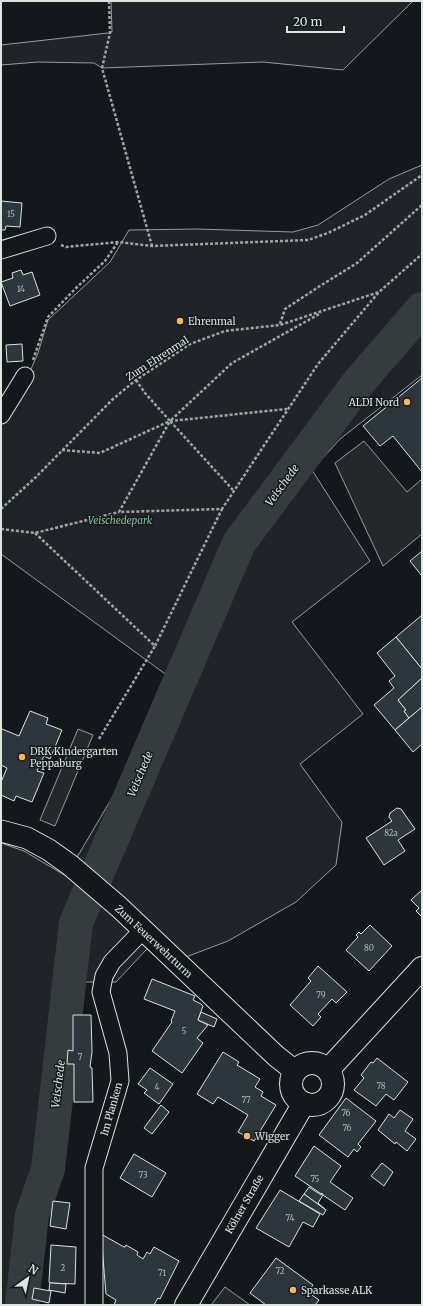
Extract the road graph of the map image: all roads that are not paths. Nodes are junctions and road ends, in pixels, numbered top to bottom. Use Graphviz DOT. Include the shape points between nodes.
graph roads {
  1 [pos="47,236"];
  2 [pos="1,250"];
  3 [pos="25,376"];
  4 [pos="1,415"];
  5 [pos="1,830"];
  6 [pos="143,930"];
  7 [pos="422,968"];
  8 [pos="328,1070"];
  9 [pos="295,1071"];
  10 [pos="304,1103"];
  11 [pos="94,1305"];
  12 [pos="186,1305"];
  1 -- 2 [label="street"];
  3 -- 4 [label="street"];
  5 -- 6 [label="street, Zum Feuerwehrturm" via="27,838 49,850 70,865"];
  6 -- 9 [label="street, Zum Feuerwehrturm"];
  6 -- 11 [label="street, Im Planken" via="112,962 104,976 101,992 118,1052 120,1081 94,1168"];
  7 -- 8 [label="main road"];
  8 -- 9 [label="main road" via="322,1065 310,1063"];
  8 -- 10 [label="main road" via="333,1082 329,1096 318,1104"];
  9 -- 10 [label="main road" via="291,1089"];
  10 -- 12 [label="main road, Kölner Straße"];
}
